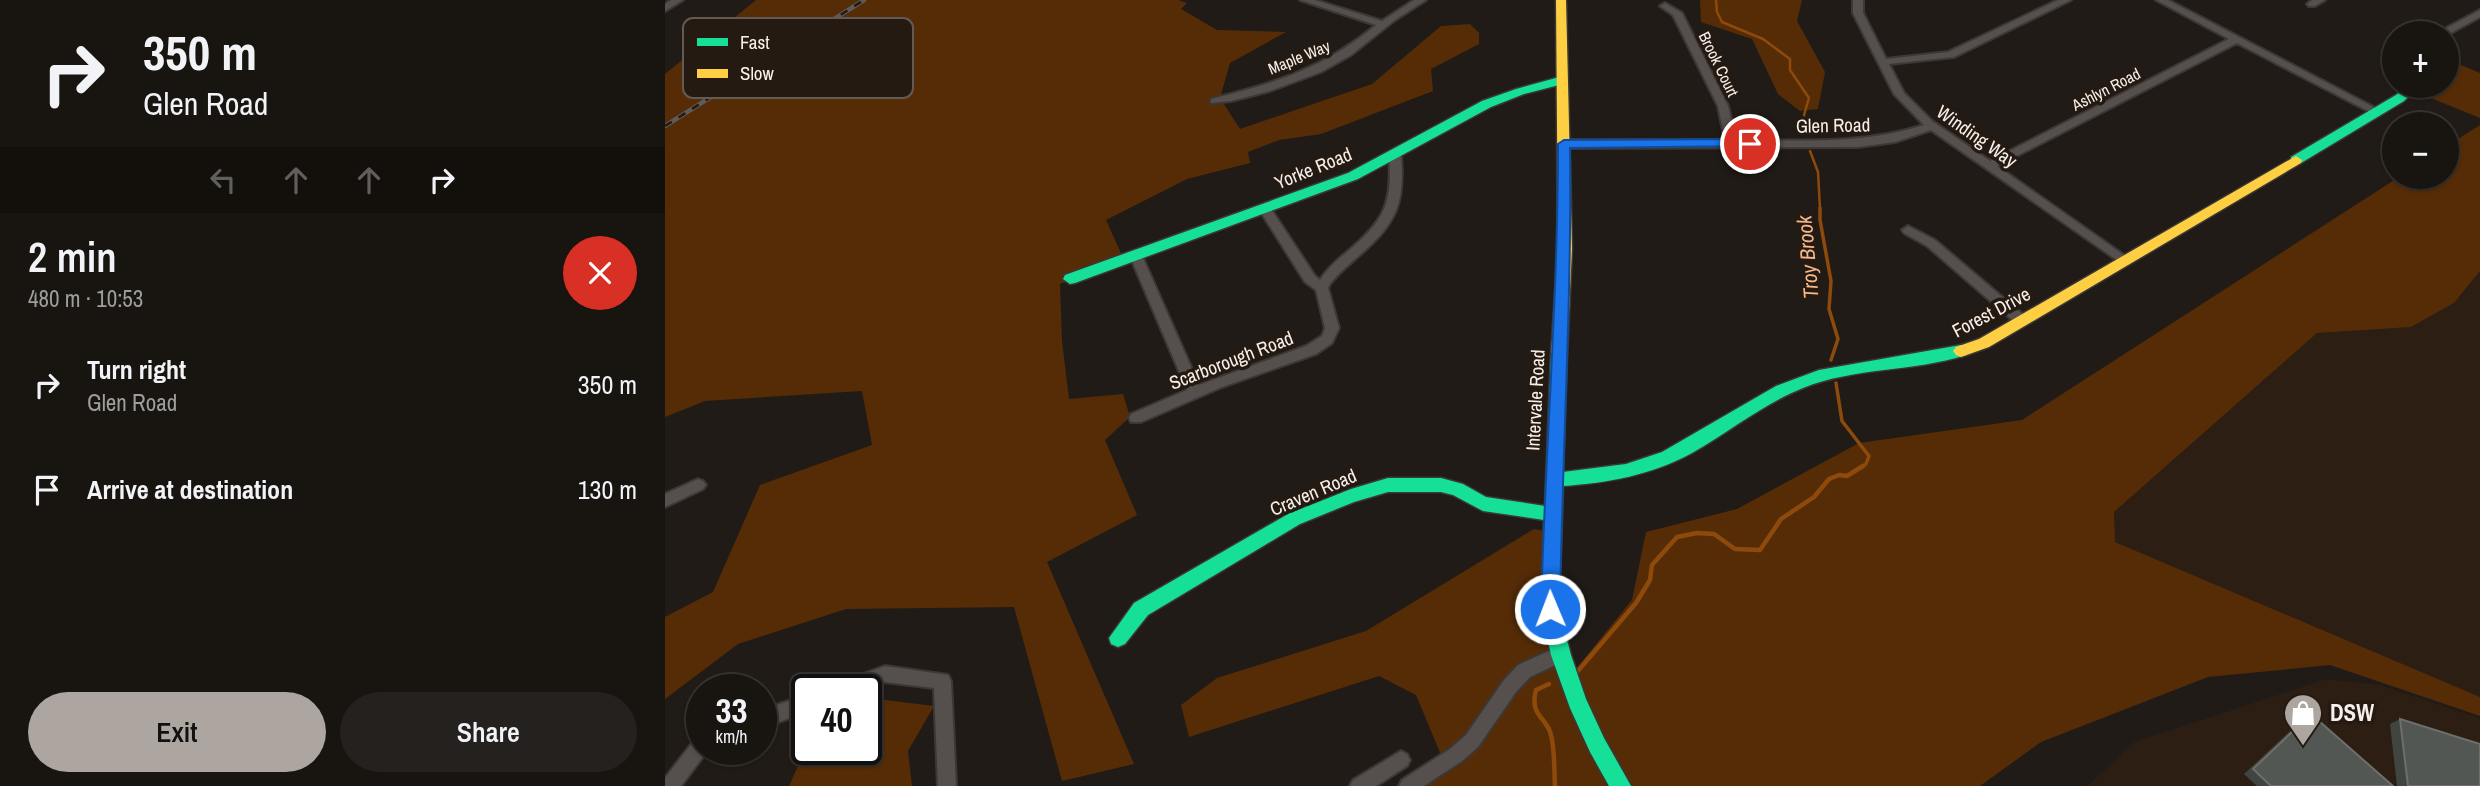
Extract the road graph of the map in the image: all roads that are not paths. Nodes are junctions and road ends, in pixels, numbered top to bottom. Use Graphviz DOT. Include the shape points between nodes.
graph roads {
  1 [pos="678,0"];
  2 [pos="1305,0"];
  3 [pos="1421,0"];
  4 [pos="1561,0"];
  5 [pos="1858,0"];
  6 [pos="2066,0"];
  7 [pos="2161,0"];
  8 [pos="1665,6"];
  9 [pos="665,8"];
  10 [pos="2480,13"];
  11 [pos="1381,24"];
  12 [pos="2459,24"];
  13 [pos="2237,39"];
  14 [pos="1882,62"];
  15 [pos="1563,80"];
  16 [pos="2400,98"];
  17 [pos="1215,101"];
  18 [pos="2376,111"];
  19 [pos="1933,126"];
  20 [pos="1564,144"];
  21 [pos="1731,144"];
  22 [pos="1395,156"];
  23 [pos="1989,166"];
  24 [pos="1265,209"];
  25 [pos="1908,230"];
  26 [pos="1136,256"];
  27 [pos="2124,261"];
  28 [pos="1070,279"];
  29 [pos="1322,288"];
  30 [pos="2022,321"];
  31 [pos="1195,393"];
  32 [pos="1136,418"];
  33 [pos="1553,480"];
  34 [pos="698,485"];
  35 [pos="665,501"];
  36 [pos="1552,514"];
  37 [pos="1118,638"];
  38 [pos="1560,654"];
  39 [pos="882,675"];
  40 [pos="1401,760"];
  41 [pos="686,765"];
  42 [pos="670,786"];
  43 [pos="947,786"];
  44 [pos="1359,786"];
  45 [pos="1408,786"];
  46 [pos="1621,786"];
  1 -- 9 [label="street"];
  2 -- 11 [label="street"];
  3 -- 11 [label="street, Maple Way"];
  4 -- 15 [label="street, Intervale Road"];
  5 -- 14 [label="street, Winding Way" via="1858,13"];
  6 -- 14 [label="street" via="1949,55"];
  7 -- 13 [label="street"];
  8 -- 21 [label="street, Brook Court" via="1677,13 1723,106"];
  10 -- 12 [label="street"];
  11 -- 17 [label="street, Maple Way" via="1338,59 1295,78"];
  13 -- 18 [label="street"];
  13 -- 23 [label="street, Ashlyn Road"];
  14 -- 19 [label="street, Winding Way" via="1908,106"];
  15 -- 20 [label="street, Intervale Road"];
  15 -- 22 [label="street, Yorke Road" via="1487,104"];
  16 -- 18 [label="street, Forest Drive"];
  18 -- 27 [label="street, Forest Drive"];
  19 -- 21 [label="street, Glen Road" via="1877,142"];
  19 -- 23 [label="street, Winding Way"];
  20 -- 21 [label="street, Glen Road"];
  20 -- 33 [label="street, Intervale Road" via="1565,249"];
  22 -- 24 [label="street, Yorke Road"];
  22 -- 29 [label="street" via="1397,196 1387,219 1329,275"];
  23 -- 27 [label="street, Winding Way"];
  24 -- 26 [label="street, Yorke Road"];
  24 -- 29 [label="street" via="1310,279"];
  25 -- 30 [label="street" via="1931,243"];
  26 -- 28 [label="street, Yorke Road"];
  26 -- 31 [label="street"];
  27 -- 30 [label="street, Forest Drive"];
  29 -- 31 [label="street, Scarborough Road" via="1331,330 1327,339 1311,350"];
  30 -- 33 [label="street, Forest Drive" via="1985,343 1945,357 1840,371 1803,381 1680,452 1632,470"];
  31 -- 32 [label="street, Scarborough Road"];
  33 -- 36 [label="street, Intervale Road"];
  34 -- 35 [label="street"];
  36 -- 37 [label="street, Craven Road" via="1483,504 1441,485 1388,485 1294,519 1141,609"];
  36 -- 38 [label="street, Intervale Road" via="1550,609"];
  38 -- 45 [label="street" via="1524,671 1472,741"];
  38 -- 46 [label="street, Intervale Road"];
  39 -- 43 [label="street" via="942,681"];
  40 -- 44 [label="street"];
  41 -- 42 [label="street"];
}
